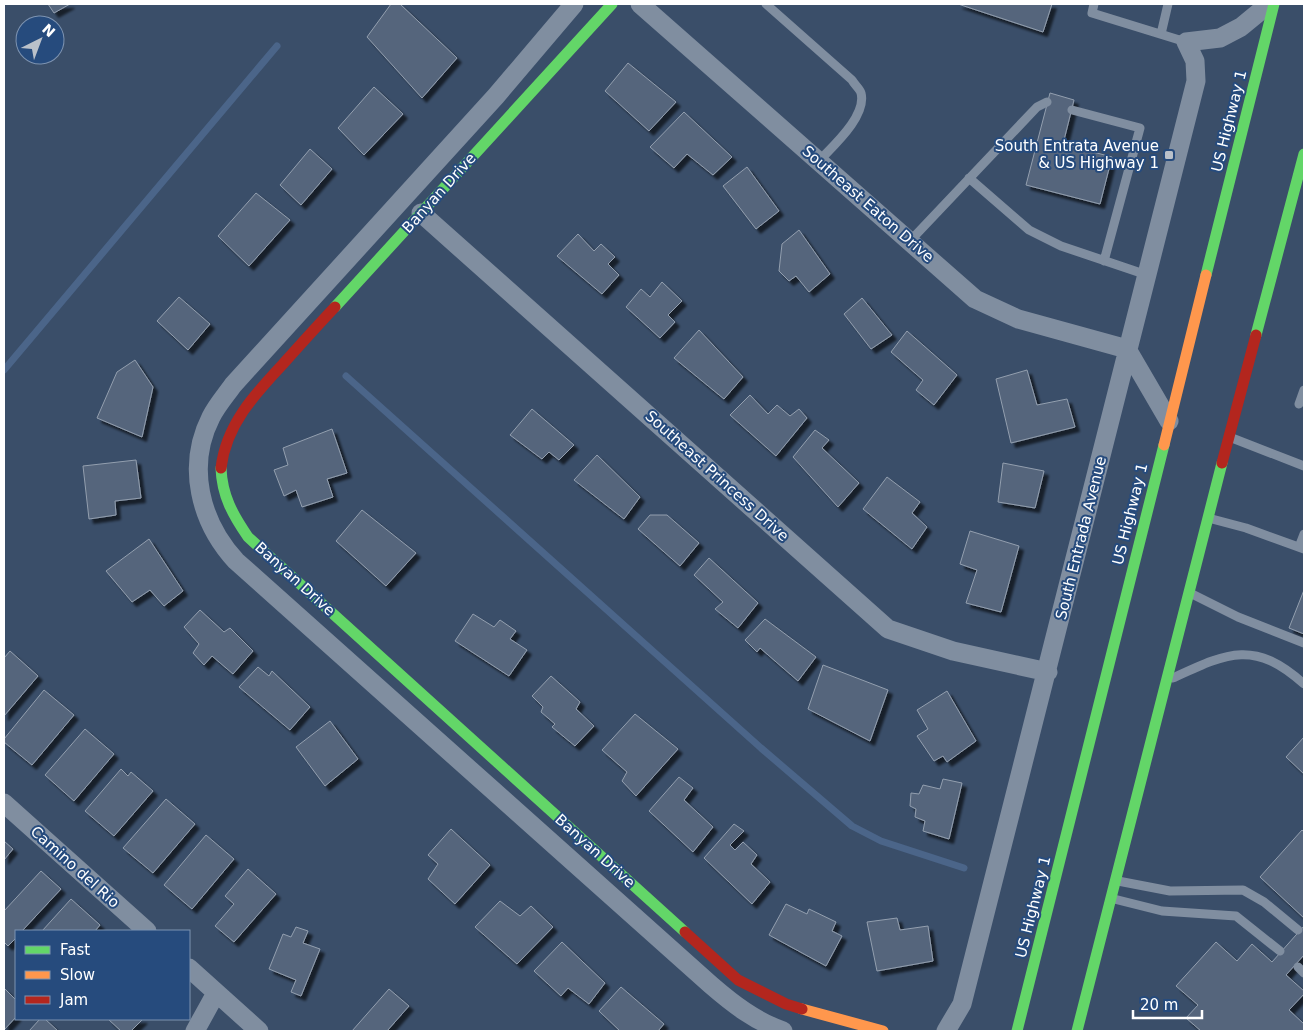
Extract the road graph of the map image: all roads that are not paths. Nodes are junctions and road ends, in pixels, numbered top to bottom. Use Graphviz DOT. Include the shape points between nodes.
graph roads {
  1 [pos="574,4"];
  2 [pos="612,4"];
  3 [pos="640,4"];
  4 [pos="766,4"];
  5 [pos="1094,4"];
  6 [pos="1168,4"];
  7 [pos="1269,4"];
  8 [pos="1274,4"];
  9 [pos="1161,34"];
  10 [pos="1186,42"];
  11 [pos="1047,102"];
  12 [pos="1072,110"];
  13 [pos="1304,154"];
  14 [pos="819,161"];
  15 [pos="969,178"];
  16 [pos="421,213"];
  17 [pos="910,241"];
  18 [pos="1104,261"];
  19 [pos="1146,274"];
  20 [pos="304,308"];
  21 [pos="321,323"];
  22 [pos="1127,349"];
  23 [pos="1304,390"];
  24 [pos="1299,404"];
  25 [pos="1168,421"];
  26 [pos="1229,437"];
  27 [pos="1304,466"];
  28 [pos="1209,518"];
  29 [pos="242,530"];
  30 [pos="1304,534"];
  31 [pos="221,543"];
  32 [pos="1302,548"];
  33 [pos="1190,593"];
  34 [pos="1304,643"];
  35 [pos="1048,672"];
  36 [pos="1302,678"];
  37 [pos="1167,681"];
  38 [pos="475,742"];
  39 [pos="460,759"];
  40 [pos="4,803"];
  41 [pos="1116,880"];
  42 [pos="1111,899"];
  43 [pos="146,930"];
  44 [pos="1298,930"];
  45 [pos="1280,951"];
  46 [pos="190,969"];
  47 [pos="738,980"];
  48 [pos="216,993"];
  49 [pos="736,1006"];
  50 [pos="1022,1012"];
  51 [pos="195,1031"];
  52 [pos="259,1031"];
  53 [pos="783,1031"];
  54 [pos="883,1031"];
  55 [pos="946,1031"];
  56 [pos="1017,1031"];
  57 [pos="1024,1031"];
  58 [pos="1077,1031"];
  1 -- 20 [label="street, Banyan Drive" via="496,96"];
  2 -- 16 [label="main road, Banyan Drive"];
  3 -- 14 [label="street, Southeast Eaton Drive"];
  4 -- 14 [label="lane" via="852,80 861,93 861,106 854,122"];
  5 -- 9 [label="lane" via="1092,13"];
  6 -- 9 [label="lane"];
  7 -- 10 [label="street" via="1241,27 1220,38"];
  8 -- 25 [label="main road, US Highway 1"];
  9 -- 10 [label="lane"];
  10 -- 19 [label="street, South Entrada Avenue" via="1195,61 1196,81"];
  11 -- 15 [label="lane" via="1037,107"];
  12 -- 18 [label="lane" via="1140,128"];
  13 -- 26 [label="main road" via="1294,207"];
  14 -- 17 [label="street, Southeast Eaton Drive"];
  15 -- 17 [label="lane"];
  15 -- 18 [label="lane" via="1029,230 1061,246"];
  16 -- 21 [label="main road, Banyan Drive"];
  16 -- 35 [label="street, Southeast Princess Drive" via="888,629 953,651"];
  17 -- 22 [label="street, Southeast Eaton Drive" via="975,299 1018,319"];
  18 -- 19 [label="lane"];
  19 -- 22 [label="street, South Entrada Avenue"];
  20 -- 21 [label="street"];
  20 -- 31 [label="street, Banyan Drive" via="233,385 204,433 199,483 207,517"];
  21 -- 29 [label="main road, Banyan Drive" via="251,399 226,442 220,477 229,509"];
  22 -- 25 [label="street"];
  22 -- 35 [label="street, South Entrada Avenue"];
  23 -- 24 [label="lane"];
  25 -- 50 [label="main road, US Highway 1"];
  26 -- 27 [label="lane"];
  26 -- 28 [label="main road"];
  28 -- 32 [label="lane"];
  28 -- 33 [label="main road"];
  29 -- 31 [label="street"];
  29 -- 38 [label="main road, Banyan Drive"];
  30 -- 32 [label="lane"];
  31 -- 39 [label="street, Banyan Drive" via="236,561"];
  33 -- 34 [label="lane" via="1238,617"];
  33 -- 37 [label="main road"];
  35 -- 55 [label="street, South Entrada Avenue" via="962,1004"];
  36 -- 37 [label="lane" via="1271,660 1233,654"];
  37 -- 41 [label="main road"];
  38 -- 39 [label="street"];
  38 -- 47 [label="main road, Banyan Drive"];
  39 -- 49 [label="street, Banyan Drive"];
  40 -- 43 [label="street, Camino del Rio"];
  41 -- 42 [label="main road"];
  41 -- 44 [label="lane" via="1170,891 1243,890 1264,902"];
  42 -- 45 [label="lane" via="1162,911 1236,916"];
  42 -- 58 [label="main road"];
  46 -- 48 [label="street"];
  47 -- 49 [label="street"];
  47 -- 54 [label="main road, Banyan Drive" via="786,1004"];
  48 -- 51 [label="street"];
  48 -- 52 [label="street"];
  49 -- 53 [label="street, Banyan Drive" via="761,1023"];
  50 -- 56 [label="main road, US Highway 1"];
  50 -- 57 [label="main road"];
}
